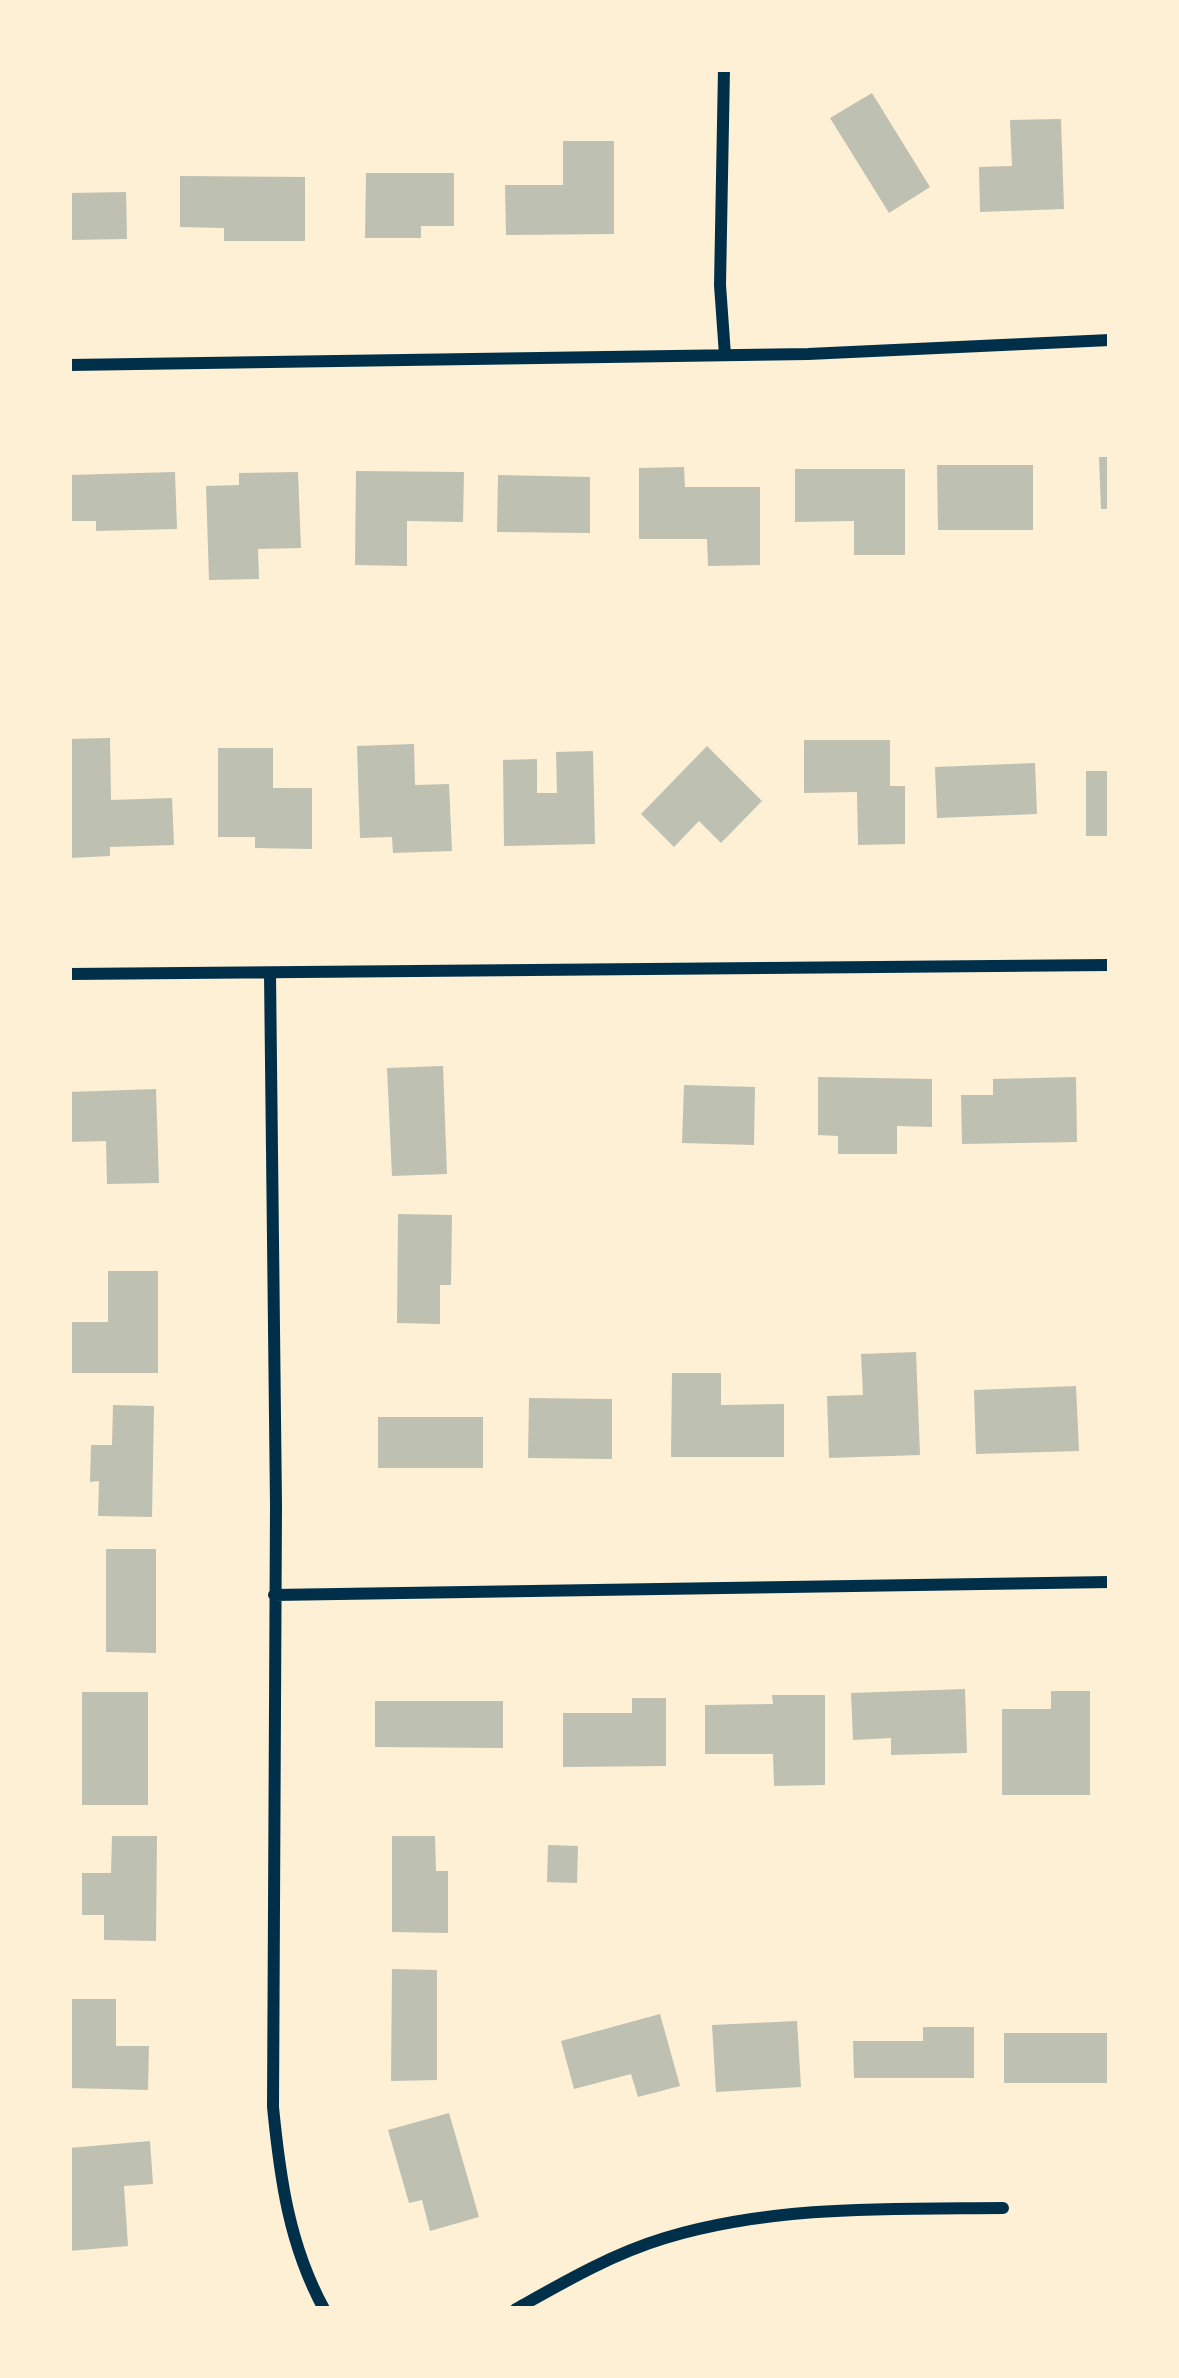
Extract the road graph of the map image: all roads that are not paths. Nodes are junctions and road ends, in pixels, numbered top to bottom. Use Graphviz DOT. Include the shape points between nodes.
graph roads {
  1 [pos="724,69"];
  2 [pos="1110,340"];
  3 [pos="725,355"];
  4 [pos="69,365"];
  5 [pos="1110,965"];
  6 [pos="69,974"];
  7 [pos="271,974"];
  8 [pos="1110,1582"];
  9 [pos="274,1595"];
  10 [pos="1003,2208"];
  11 [pos="324,2309"];
  12 [pos="516,2309"];
  1 -- 3 [label="street"];
  2 -- 3 [label="street"];
  3 -- 4 [label="street"];
  5 -- 7 [label="street"];
  6 -- 7 [label="street"];
  7 -- 9 [label="street"];
  8 -- 9 [label="street"];
  9 -- 11 [label="street" via="273,2107 281,2187"];
  10 -- 12 [label="street" via="840,2210 725,2222 612,2258"];
}
